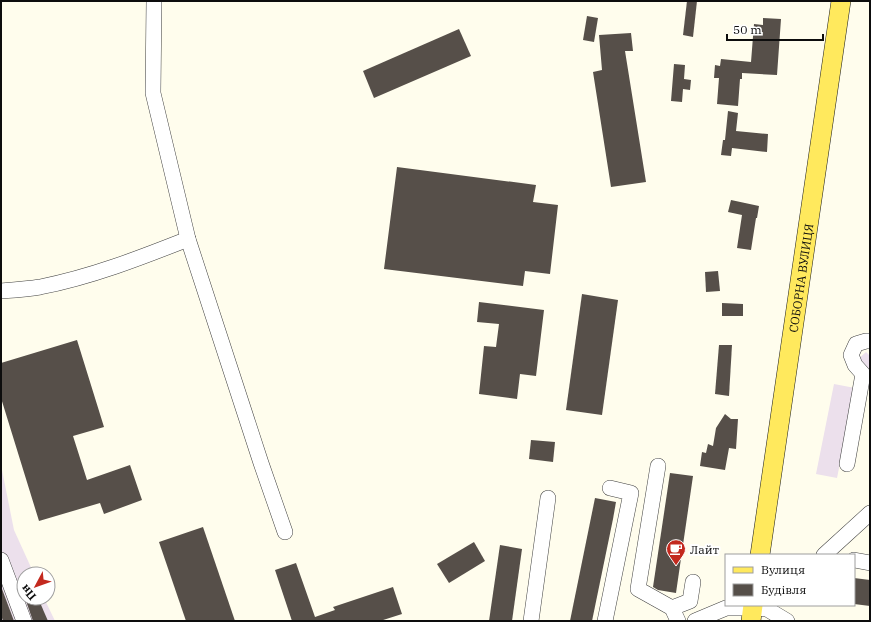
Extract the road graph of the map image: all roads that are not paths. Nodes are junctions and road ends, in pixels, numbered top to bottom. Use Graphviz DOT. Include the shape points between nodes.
graph roads {
  1 [pos="154,1"];
  2 [pos="841,1"];
  3 [pos="188,239"];
  4 [pos="1,291"];
  5 [pos="870,341"];
  6 [pos="847,464"];
  7 [pos="658,466"];
  8 [pos="610,488"];
  9 [pos="548,498"];
  10 [pos="870,513"];
  11 [pos="285,532"];
  12 [pos="760,554"];
  13 [pos="827,554"];
  14 [pos="1,560"];
  15 [pos="855,560"];
  16 [pos="870,563"];
  17 [pos="693,582"];
  18 [pos="759,609"];
  19 [pos="675,615"];
  20 [pos="24,621"];
  21 [pos="531,621"];
  22 [pos="605,621"];
  23 [pos="695,621"];
  24 [pos="787,621"];
  1 -- 3 [label="street" via="153,93"];
  2 -- 12 [label="main road, СОБОРНА ВУЛИЦЯ"];
  3 -- 4 [label="street" via="129,262 76,278 40,287"];
  3 -- 11 [label="street"];
  5 -- 6 [label="street" via="856,344 851,355 855,365 864,374"];
  7 -- 19 [label="street" via="638,589"];
  8 -- 22 [label="street" via="631,493"];
  9 -- 21 [label="street"];
  10 -- 13 [label="street"];
  14 -- 20 [label="street"];
  15 -- 16 [label="street"];
  17 -- 19 [label="street" via="690,601"];
  18 -- 23 [label="street" via="726,608"];
  18 -- 24 [label="street"];
}
